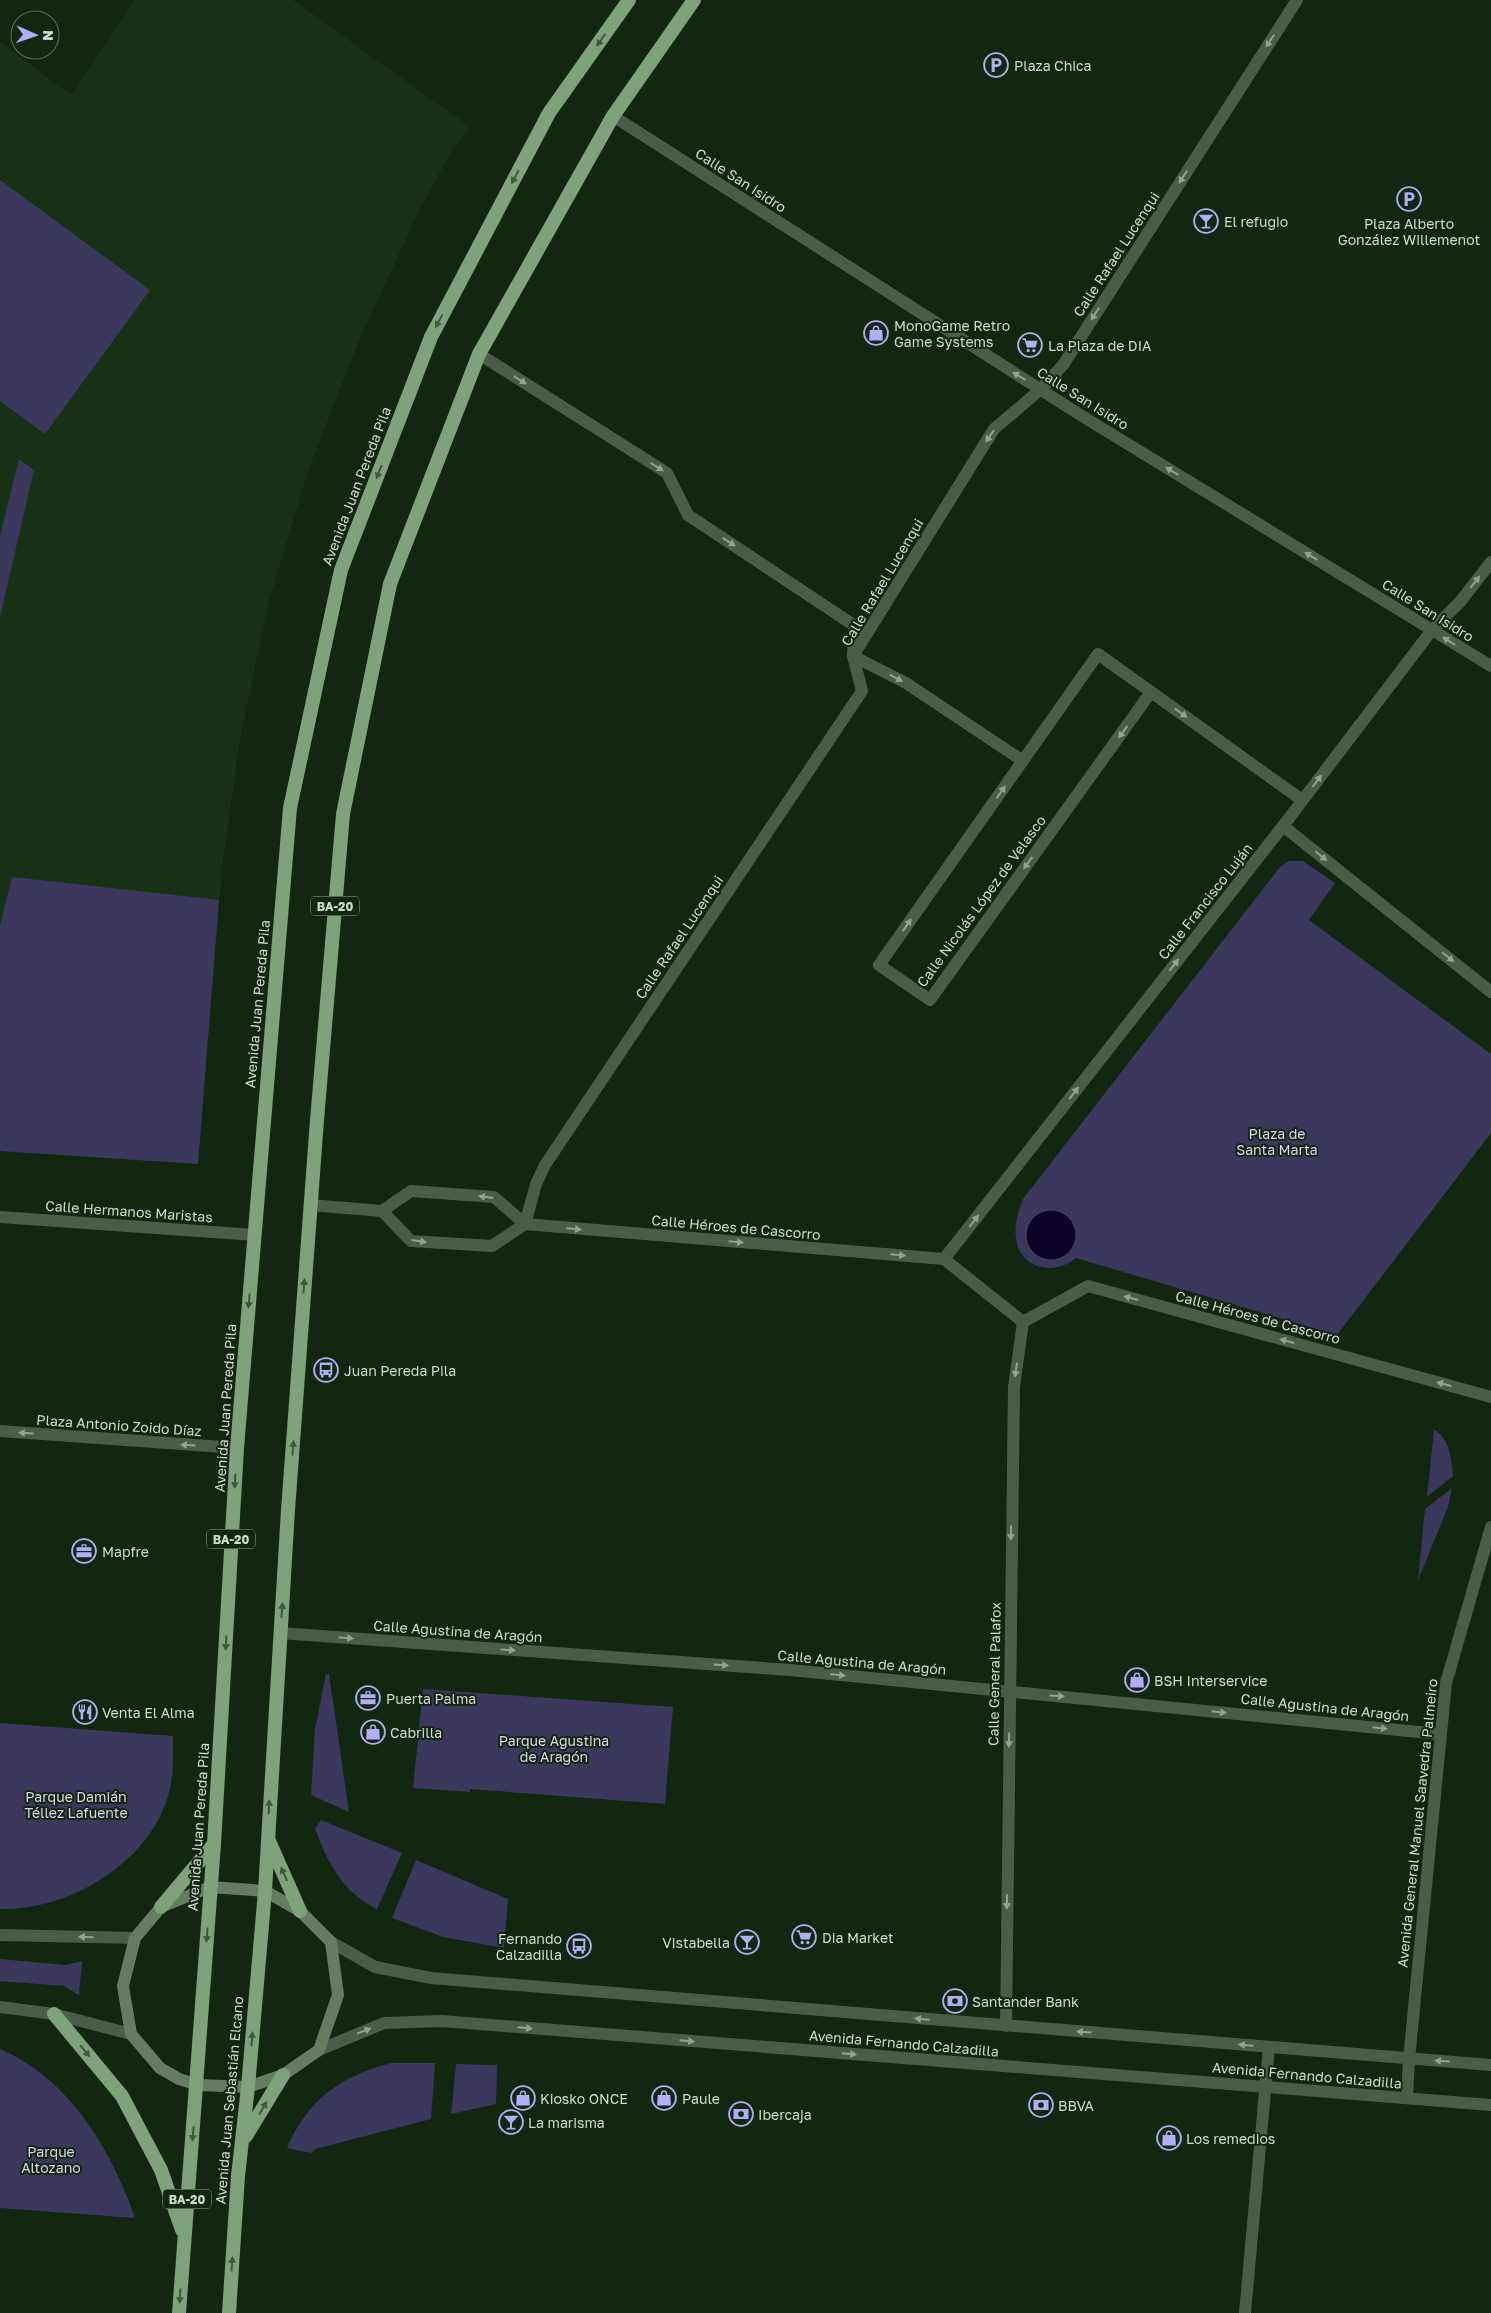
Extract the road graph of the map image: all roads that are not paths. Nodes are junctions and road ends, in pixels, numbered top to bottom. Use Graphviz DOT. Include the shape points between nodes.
graph roads {
  1 [pos="629,0"];
  2 [pos="694,0"];
  3 [pos="1297,0"];
  4 [pos="612,116"];
  5 [pos="479,354"];
  6 [pos="1041,389"];
  7 [pos="1491,562"];
  8 [pos="1432,630"];
  9 [pos="853,656"];
  10 [pos="1491,666"];
  11 [pos="1151,692"];
  12 [pos="1023,762"];
  13 [pos="1302,800"];
  14 [pos="1283,826"];
  15 [pos="1491,992"];
  16 [pos="310,1205"];
  17 [pos="382,1211"];
  18 [pos="0,1217"];
  19 [pos="525,1224"];
  20 [pos="255,1235"];
  21 [pos="944,1259"];
  22 [pos="1023,1322"];
  23 [pos="1491,1397"];
  24 [pos="0,1431"];
  25 [pos="237,1448"];
  26 [pos="1491,1527"];
  27 [pos="280,1634"];
  28 [pos="1008,1691"];
  29 [pos="1439,1734"];
  30 [pos="267,1838"];
  31 [pos="214,1844"];
  32 [pos="210,1886"];
  33 [pos="265,1891"];
  34 [pos="161,1907"];
  35 [pos="300,1911"];
  36 [pos="0,1935"];
  37 [pos="135,1938"];
  38 [pos="331,1942"];
  39 [pos="0,2007"];
  40 [pos="54,2014"];
  41 [pos="1006,2026"];
  42 [pos="131,2034"];
  43 [pos="1269,2047"];
  44 [pos="319,2050"];
  45 [pos="1409,2059"];
  46 [pos="1491,2065"];
  47 [pos="282,2075"];
  48 [pos="198,2085"];
  49 [pos="248,2087"];
  50 [pos="1266,2087"];
  51 [pos="1407,2098"];
  52 [pos="1491,2105"];
  53 [pos="242,2141"];
  54 [pos="184,2233"];
  55 [pos="179,2313"];
  56 [pos="229,2313"];
  57 [pos="1245,2313"];
  1 -- 20 [label="highway, Avenida Juan Pereda Pila / BA-20, one-way" via="549,113 431,337 341,570 290,808"];
  2 -- 4 [label="highway, BA-20"];
  3 -- 6 [label="street, Calle Rafael Lucenqui, one-way" via="1063,365"];
  4 -- 5 [label="highway, BA-20"];
  6 -- 4 [label="street, Calle San Isidro, one-way"];
  5 -- 9 [label="street, one-way" via="667,472 688,515 855,626"];
  5 -- 16 [label="highway, BA-20" via="390,584 343,814"];
  8 -- 6 [label="street, Calle San Isidro, one-way"];
  6 -- 9 [label="street, Calle Rafael Lucenqui, one-way" via="994,429"];
  8 -- 7 [label="street, Calle Francisco Luján, one-way" via="1460,602"];
  10 -- 8 [label="street, Calle San Isidro, one-way"];
  13 -- 8 [label="street, Calle Francisco Luján, one-way"];
  9 -- 12 [label="street, one-way" via="906,683"];
  9 -- 19 [label="street, Calle Rafael Lucenqui" via="862,691 548,1160 536,1184"];
  11 -- 12 [label="street, Calle Nicolás López de Velasco" via="1098,654"];
  11 -- 12 [label="street, Calle Nicolás López de Velasco, one-way" via="930,1000 879,965"];
  11 -- 13 [label="street, Calle Nicolás López de Velasco, one-way"];
  13 -- 14 [label="street, Calle Francisco Luján"];
  14 -- 15 [label="street, one-way"];
  21 -- 14 [label="street, Calle Francisco Luján, one-way"];
  16 -- 17 [label="street"];
  27 -- 16 [label="highway, BA-20, one-way"];
  19 -- 17 [label="street, one-way" via="494,1198 411,1191"];
  17 -- 19 [label="street, one-way" via="412,1241 492,1246"];
  18 -- 20 [label="street, Calle Hermanos Maristas"];
  19 -- 21 [label="street, Calle Héroes de Cascorro, one-way"];
  20 -- 25 [label="highway, Avenida Juan Pereda Pila / BA-20, one-way"];
  21 -- 22 [label="street"];
  23 -- 22 [label="street, Calle Héroes de Cascorro, one-way" via="1088,1286"];
  22 -- 28 [label="street, Calle General Palafox, one-way" via="1014,1387"];
  25 -- 24 [label="street, Plaza Antonio Zoido Díaz, one-way"];
  25 -- 31 [label="highway, Avenida Juan Pereda Pila / BA-20, one-way"];
  26 -- 29 [label="street, Avenida General Manuel Saavedra Palmeiro" via="1446,1683"];
  27 -- 28 [label="street, Calle Agustina de Aragón, one-way" via="790,1670"];
  30 -- 27 [label="highway, BA-20, one-way"];
  28 -- 29 [label="street, Calle Agustina de Aragón, one-way"];
  28 -- 41 [label="street, Calle General Palafox, one-way"];
  29 -- 45 [label="street, Avenida General Manuel Saavedra Palmeiro"];
  30 -- 33 [label="highway, BA-20"];
  35 -- 30 [label="highway, one-way"];
  31 -- 32 [label="highway, Avenida Juan Pereda Pila / BA-20"];
  31 -- 34 [label="highway"];
  32 -- 33 [label="main road"];
  32 -- 34 [label="main road"];
  32 -- 48 [label="highway, Avenida Juan Pereda Pila / BA-20, one-way"];
  33 -- 35 [label="main road"];
  49 -- 33 [label="highway, Avenida Juan Sebastián Elcano / BA-20, one-way"];
  34 -- 37 [label="main road"];
  35 -- 38 [label="main road"];
  37 -- 36 [label="street, one-way"];
  37 -- 42 [label="main road" via="123,1986"];
  41 -- 38 [label="street, Avenida Fernando Calzadilla, one-way" via="431,1978 375,1967"];
  38 -- 44 [label="main road" via="338,1996"];
  39 -- 40 [label="street"];
  40 -- 42 [label="street"];
  40 -- 54 [label="highway, one-way" via="122,2096 161,2170"];
  43 -- 41 [label="street, Avenida Fernando Calzadilla, one-way"];
  42 -- 48 [label="main road" via="160,2068"];
  43 -- 45 [label="street, Avenida Fernando Calzadilla"];
  43 -- 50 [label="street"];
  44 -- 47 [label="main road"];
  44 -- 50 [label="street, Avenida Fernando Calzadilla, one-way" via="384,2023 442,2021"];
  46 -- 45 [label="street, Avenida Fernando Calzadilla, one-way"];
  45 -- 51 [label="street, Avenida General Manuel Saavedra Palmeiro"];
  47 -- 49 [label="main road"];
  53 -- 47 [label="highway, one-way"];
  48 -- 49 [label="main road"];
  48 -- 54 [label="highway, BA-20, one-way"];
  49 -- 53 [label="highway, Avenida Juan Sebastián Elcano / BA-20"];
  50 -- 51 [label="street, Avenida Fernando Calzadilla"];
  50 -- 57 [label="street"];
  51 -- 52 [label="street, Avenida Fernando Calzadilla"];
  56 -- 53 [label="highway, Avenida Juan Sebastián Elcano / BA-20, one-way"];
  54 -- 55 [label="highway, BA-20, one-way"];
}
